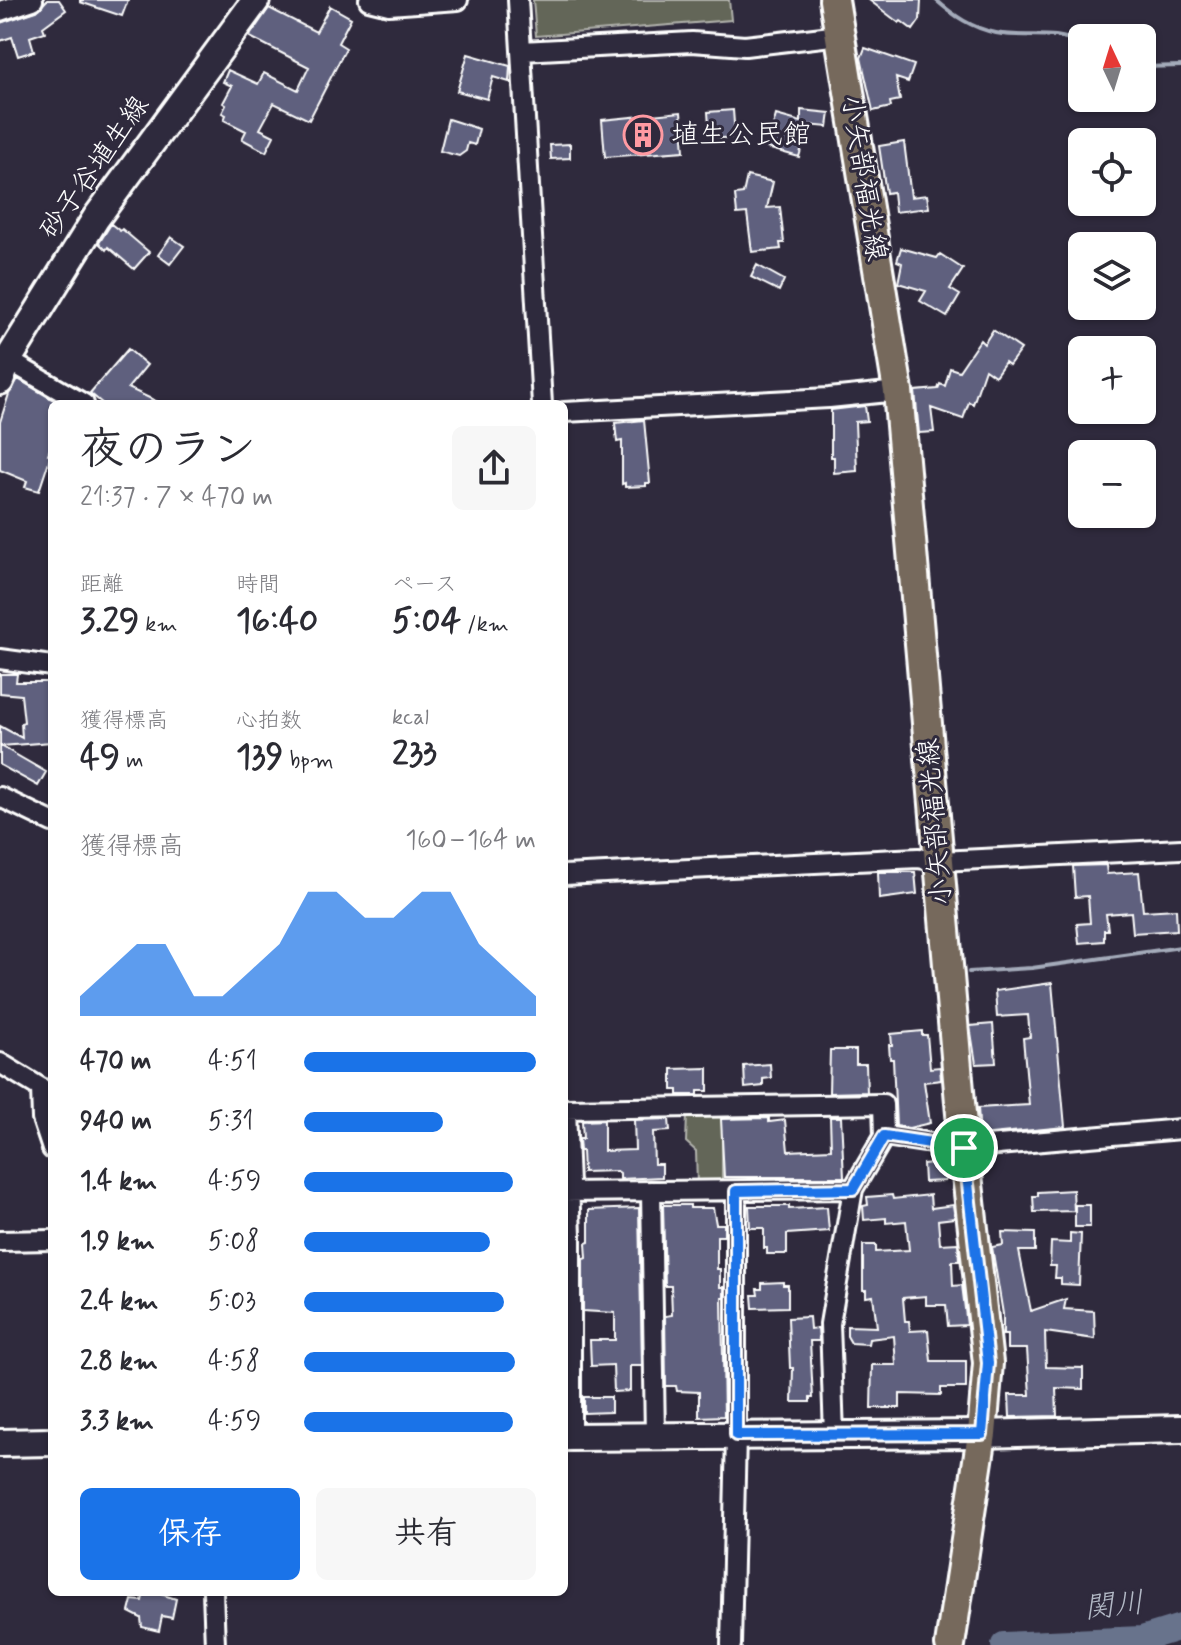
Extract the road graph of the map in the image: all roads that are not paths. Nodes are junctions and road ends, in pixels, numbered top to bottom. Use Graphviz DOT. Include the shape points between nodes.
graph roads {
  1 [pos="33,0"];
  2 [pos="369,0"];
  3 [pos="458,0"];
  4 [pos="518,0"];
  5 [pos="834,0"];
  6 [pos="246,3"];
  7 [pos="0,11"];
  8 [pos="840,35"];
  9 [pos="522,51"];
  10 [pos="3,367"];
  11 [pos="898,391"];
  12 [pos="75,400"];
  13 [pos="542,400"];
  14 [pos="568,412"];
  15 [pos="0,659"];
  16 [pos="48,665"];
  17 [pos="0,797"];
  18 [pos="48,820"];
  19 [pos="1181,849"];
  20 [pos="940,861"];
  21 [pos="568,875"];
  22 [pos="0,1063"];
  23 [pos="568,1109"];
  24 [pos="1181,1129"];
  25 [pos="884,1136"];
  26 [pos="48,1137"];
  27 [pos="964,1148"];
  28 [pos="853,1189"];
  29 [pos="651,1191"];
  30 [pos="736,1191"];
  31 [pos="568,1192"];
  32 [pos="48,1240"];
  33 [pos="0,1241"];
  34 [pos="1181,1429"];
  35 [pos="982,1434"];
  36 [pos="736,1435"];
  37 [pos="834,1435"];
  38 [pos="655,1436"];
  39 [pos="568,1437"];
  40 [pos="48,1442"];
  41 [pos="0,1443"];
  42 [pos="213,1596"];
  43 [pos="215,1645"];
  44 [pos="731,1645"];
  45 [pos="950,1645"];
  1 -- 7 [label="street"];
  2 -- 3 [label="street" via="389,5"];
  4 -- 9 [label="street"];
  5 -- 8 [label="main road, 小矢部福光線"];
  6 -- 10 [label="street, 砂子谷埴生線" via="96,218"];
  8 -- 9 [label="street" via="745,46 692,42"];
  8 -- 11 [label="main road, 小矢部福光線"];
  9 -- 13 [label="street"];
  10 -- 12 [label="street"];
  11 -- 14 [label="street"];
  11 -- 20 [label="main road, 小矢部福光線"];
  15 -- 16 [label="street"];
  17 -- 18 [label="street"];
  19 -- 20 [label="street"];
  20 -- 21 [label="street"];
  20 -- 27 [label="main road, 小矢部福光線"];
  22 -- 26 [label="street" via="41,1088"];
  23 -- 25 [label="street" via="883,1104"];
  24 -- 27 [label="street"];
  25 -- 27 [label="street"];
  25 -- 28 [label="street"];
  27 -- 35 [label="main road, 小矢部福光線" via="988,1363"];
  28 -- 30 [label="street"];
  28 -- 37 [label="street" via="830,1324"];
  29 -- 30 [label="street"];
  29 -- 31 [label="street"];
  29 -- 38 [label="street"];
  30 -- 36 [label="street"];
  32 -- 33 [label="street"];
  34 -- 35 [label="street"];
  35 -- 37 [label="street"];
  35 -- 45 [label="main road, 小矢部福光線"];
  36 -- 37 [label="street"];
  36 -- 38 [label="street"];
  36 -- 44 [label="street"];
  38 -- 39 [label="street"];
  40 -- 41 [label="street"];
  42 -- 43 [label="street"];
}
